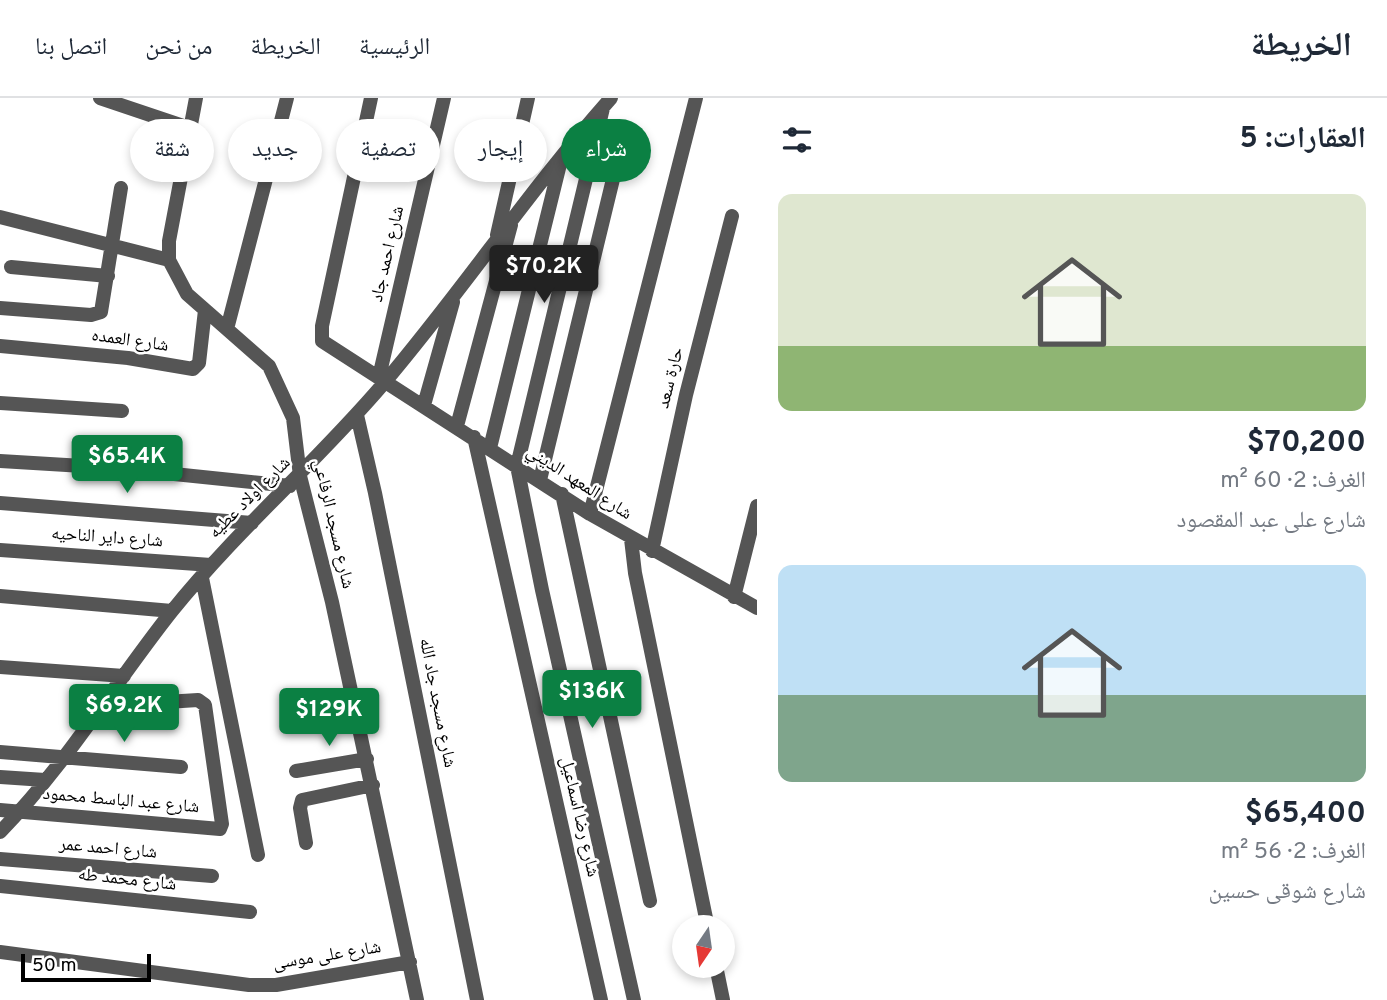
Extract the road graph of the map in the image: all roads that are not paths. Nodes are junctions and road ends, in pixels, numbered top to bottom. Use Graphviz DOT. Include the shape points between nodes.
graph roads {
  1 [pos="100,98"];
  2 [pos="196,98"];
  3 [pos="287,98"];
  4 [pos="371,98"];
  5 [pos="444,98"];
  6 [pos="528,98"];
  7 [pos="696,98"];
  8 [pos="607,103"];
  9 [pos="162,119"];
  10 [pos="191,119"];
  11 [pos="593,119"];
  12 [pos="561,156"];
  13 [pos="561,161"];
  14 [pos="179,182"];
  15 [pos="612,182"];
  16 [pos="121,188"];
  17 [pos="732,216"];
  18 [pos="0,217"];
  19 [pos="512,219"];
  20 [pos="496,240"];
  21 [pos="112,245"];
  22 [pos="169,260"];
  23 [pos="10,267"];
  24 [pos="108,276"];
  25 [pos="456,293"];
  26 [pos="0,308"];
  27 [pos="205,310"];
  28 [pos="227,329"];
  29 [pos="0,346"];
  30 [pos="382,379"];
  31 [pos="0,403"];
  32 [pos="424,405"];
  33 [pos="122,411"];
  34 [pos="357,415"];
  35 [pos="457,426"];
  36 [pos="474,437"];
  37 [pos="490,448"];
  38 [pos="0,461"];
  39 [pos="517,466"];
  40 [pos="540,480"];
  41 [pos="295,481"];
  42 [pos="562,494"];
  43 [pos="0,503"];
  44 [pos="757,506"];
  45 [pos="590,514"];
  46 [pos="252,523"];
  47 [pos="631,540"];
  48 [pos="0,550"];
  49 [pos="652,551"];
  50 [pos="211,565"];
  51 [pos="202,578"];
  52 [pos="0,596"];
  53 [pos="734,597"];
  54 [pos="757,608"];
  55 [pos="172,611"];
  56 [pos="0,667"];
  57 [pos="124,676"];
  58 [pos="102,706"];
  59 [pos="0,752"];
  60 [pos="64,757"];
  61 [pos="367,760"];
  62 [pos="181,767"];
  63 [pos="296,771"];
  64 [pos="0,777"];
  65 [pos="45,780"];
  66 [pos="373,785"];
  67 [pos="0,810"];
  68 [pos="20,811"];
  69 [pos="0,832"];
  70 [pos="306,843"];
  71 [pos="258,855"];
  72 [pos="0,859"];
  73 [pos="212,876"];
  74 [pos="0,886"];
  75 [pos="650,901"];
  76 [pos="250,912"];
  77 [pos="705,915"];
  78 [pos="0,952"];
  79 [pos="410,962"];
  80 [pos="718,978"];
  81 [pos="417,1000"];
  82 [pos="477,1000"];
  83 [pos="601,1000"];
  84 [pos="635,1000"];
  85 [pos="723,1000"];
  1 -- 9 [label="street"];
  2 -- 10 [label="street"];
  3 -- 28 [label="street"];
  4 -- 30 [label="street, شارع المعهد الديني" via="321,336 329,348"];
  5 -- 30 [label="street, شارع احمد جاد"];
  6 -- 20 [label="street"];
  7 -- 45 [label="street"];
  8 -- 11 [label="street, شارع اولاد عطيه"];
  8 -- 39 [label="street"];
  12 -- 19 [label="street, شارع اولاد عطيه"];
  13 -- 37 [label="street"];
  14 -- 22 [label="street"];
  15 -- 40 [label="street"];
  16 -- 21 [label="street"];
  17 -- 49 [label="street, حارة سعد"];
  18 -- 21 [label="street"];
  19 -- 20 [label="street, شارع اولاد عطيه"];
  19 -- 35 [label="street"];
  20 -- 25 [label="street, شارع اولاد عطيه"];
  21 -- 22 [label="street"];
  21 -- 24 [label="street"];
  22 -- 27 [label="street, شارع مسجد الرفاعي" via="187,294"];
  23 -- 24 [label="street"];
  24 -- 26 [label="street" via="103,309 91,316"];
  25 -- 30 [label="street, شارع اولاد عطيه"];
  25 -- 32 [label="street"];
  27 -- 28 [label="street, شارع مسجد الرفاعي"];
  27 -- 29 [label="street, شارع العمده" via="199,363 193,369"];
  28 -- 41 [label="street, شارع مسجد الرفاعي" via="269,366 283,391 293,418"];
  30 -- 32 [label="street, شارع المعهد الديني"];
  30 -- 34 [label="street, شارع اولاد عطيه"];
  31 -- 33 [label="street"];
  32 -- 35 [label="street, شارع المعهد الديني"];
  34 -- 41 [label="street, شارع اولاد عطيه"];
  34 -- 82 [label="street, شارع مسجد جاد الله"];
  35 -- 36 [label="street, شارع المعهد الديني"];
  36 -- 37 [label="street, شارع المعهد الديني"];
  36 -- 83 [label="street, شارع رضا اسماعيل"];
  37 -- 39 [label="street, شارع المعهد الديني"];
  38 -- 41 [label="street"];
  39 -- 40 [label="street, شارع المعهد الديني"];
  39 -- 84 [label="street"];
  40 -- 42 [label="street, شارع المعهد الديني"];
  41 -- 46 [label="street, شارع اولاد عطيه"];
  41 -- 61 [label="street, شارع مسجد الرفاعي"];
  42 -- 45 [label="street, شارع المعهد الديني"];
  42 -- 75 [label="street"];
  43 -- 46 [label="street"];
  44 -- 53 [label="street"];
  45 -- 47 [label="street, شارع المعهد الديني"];
  46 -- 50 [label="street, شارع اولاد عطيه"];
  47 -- 49 [label="street, شارع المعهد الديني"];
  47 -- 77 [label="street"];
  48 -- 50 [label="street, شارع داير الناحيه"];
  49 -- 53 [label="street, شارع المعهد الديني"];
  50 -- 51 [label="street, شارع اولاد عطيه"];
  51 -- 55 [label="street, شارع اولاد عطيه"];
  51 -- 71 [label="street"];
  52 -- 55 [label="street"];
  53 -- 54 [label="street, شارع المعهد الديني"];
  55 -- 57 [label="street, شارع اولاد عطيه"];
  56 -- 57 [label="street"];
  57 -- 58 [label="street, شارع اولاد عطيه"];
  58 -- 60 [label="street, شارع اولاد عطيه"];
  58 -- 68 [label="street, شارع عبد الباسط محمود" via="198,700 205,705 222,824 218,830"];
  59 -- 60 [label="street"];
  60 -- 62 [label="street"];
  60 -- 65 [label="street, شارع اولاد عطيه"];
  61 -- 63 [label="street"];
  61 -- 66 [label="street, شارع مسجد الرفاعي"];
  64 -- 65 [label="street"];
  65 -- 68 [label="street, شارع اولاد عطيه"];
  66 -- 70 [label="street" via="302,800"];
  66 -- 79 [label="street, شارع مسجد الرفاعي"];
  67 -- 68 [label="street, شارع عبد الباسط محمود"];
  68 -- 69 [label="street, شارع اولاد عطيه"];
  72 -- 73 [label="street, شارع احمد عمر"];
  74 -- 76 [label="street, شارع محمد طه"];
  78 -- 79 [label="street, شارع على موسى" via="249,985 276,985"];
  79 -- 81 [label="street, شارع مسجد الرفاعي"];
  80 -- 85 [label="street"];
}
